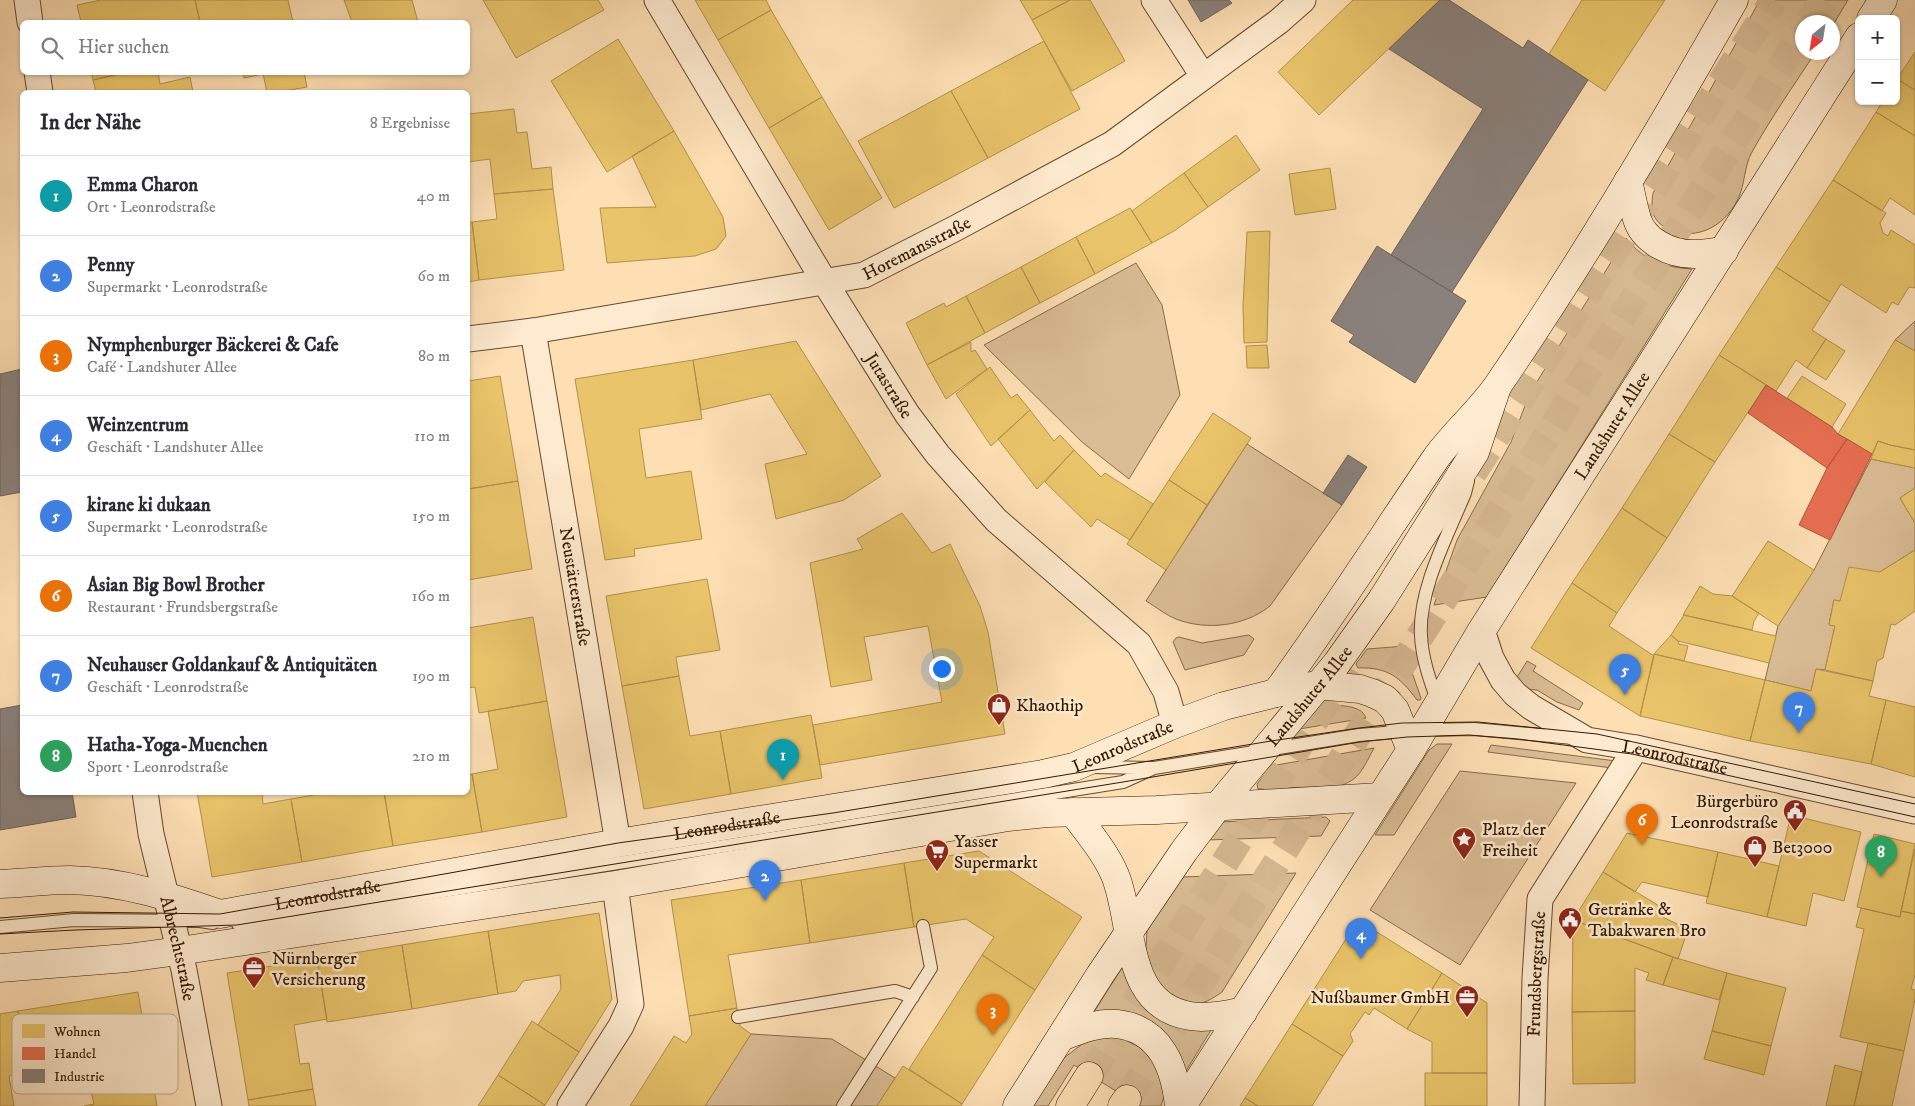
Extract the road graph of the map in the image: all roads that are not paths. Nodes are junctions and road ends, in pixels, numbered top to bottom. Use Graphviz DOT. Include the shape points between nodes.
graph roads {
  1 [pos="27,0"];
  2 [pos="657,0"];
  3 [pos="1154,0"];
  4 [pos="1303,0"];
  5 [pos="1734,0"];
  6 [pos="1882,0"];
  7 [pos="1873,15"];
  8 [pos="30,20"];
  9 [pos="1855,44"];
  10 [pos="37,75"];
  11 [pos="1203,76"];
  12 [pos="40,90"];
  13 [pos="1628,180"];
  14 [pos="1724,251"];
  15 [pos="824,282"];
  16 [pos="533,331"];
  17 [pos="470,338"];
  18 [pos="1497,387"];
  19 [pos="1475,452"];
  20 [pos="1482,630"];
  21 [pos="1317,685"];
  22 [pos="1276,693"];
  23 [pos="1438,702"];
  24 [pos="1175,724"];
  25 [pos="1450,728"];
  26 [pos="1412,737"];
  27 [pos="1587,740"];
  28 [pos="1636,748"];
  29 [pos="1263,751"];
  30 [pos="1074,767"];
  31 [pos="1154,768"];
  32 [pos="145,795"];
  33 [pos="1380,797"];
  34 [pos="1218,806"];
  35 [pos="1915,811"];
  36 [pos="1072,812"];
  37 [pos="618,843"];
  38 [pos="0,884"];
  39 [pos="615,885"];
  40 [pos="168,908"];
  41 [pos="210,917"];
  42 [pos="923,926"];
  43 [pos="0,927"];
  44 [pos="1129,931"];
  45 [pos="179,951"];
  46 [pos="0,968"];
  47 [pos="913,997"];
  48 [pos="1243,1012"];
  49 [pos="738,1017"];
  50 [pos="1061,1037"];
  51 [pos="1089,1076"];
  52 [pos="209,1106"];
  53 [pos="570,1106"];
  54 [pos="843,1106"];
  55 [pos="1017,1106"];
  56 [pos="1070,1106"];
  57 [pos="1180,1106"];
  58 [pos="1532,1106"];
  1 -- 8 [label="street"];
  2 -- 15 [label="street, Jutastraße"];
  3 -- 11 [label="street"];
  4 -- 11 [label="street, Horemansstraße"];
  5 -- 13 [label="main road, Landshuter Allee"];
  6 -- 7 [label="main road"];
  9 -- 14 [label="main road, Landshuter Allee"];
  10 -- 12 [label="street"];
  11 -- 15 [label="street, Horemansstraße" via="1112,144 864,275"];
  13 -- 14 [label="main road" via="1637,220 1657,244 1676,253"];
  13 -- 18 [label="main road, Landshuter Allee"];
  14 -- 20 [label="main road, Landshuter Allee"];
  15 -- 16 [label="street, Horemansstraße"];
  15 -- 24 [label="street, Jutastraße" via="907,414 938,455 996,520 1140,644 1166,692"];
  16 -- 17 [label="street, Horemansstraße"];
  16 -- 37 [label="street, Neustätterstraße"];
  18 -- 19 [label="main road, Landshuter Allee"];
  18 -- 22 [label="main road, Landshuter Allee" via="1438,456"];
  19 -- 21 [label="main road, Landshuter Allee" via="1381,600 1337,663"];
  19 -- 23 [label="lane, Landshuter Allee" via="1465,493 1424,596 1421,616 1425,660"];
  20 -- 23 [label="main road, Landshuter Allee"];
  20 -- 27 [label="street, Leonrodstraße" via="1491,658 1515,694"];
  21 -- 22 [label="main road, Leonrodstraße"];
  21 -- 26 [label="main road, Leonrodstraße" via="1360,689 1384,699"];
  21 -- 29 [label="main road, Landshuter Allee"];
  22 -- 24 [label="main road, Leonrodstraße" via="1224,706"];
  23 -- 25 [label="lane, Landshuter Allee"];
  23 -- 26 [label="main road, Landshuter Allee"];
  24 -- 30 [label="main road, Leonrodstraße"];
  25 -- 26 [label="lane"];
  25 -- 27 [label="lane"];
  26 -- 29 [label="lane" via="1360,735"];
  26 -- 33 [label="main road"];
  27 -- 28 [label="street, Leonrodstraße"];
  28 -- 35 [label="street, Leonrodstraße"];
  28 -- 58 [label="street, Frundsbergstraße" via="1540,899"];
  29 -- 31 [label="lane"];
  29 -- 34 [label="main road, Landshuter Allee"];
  30 -- 31 [label="lane"];
  30 -- 37 [label="main road, Leonrodstraße"];
  31 -- 41 [label="lane" via="1123,782 257,922 222,925"];
  32 -- 40 [label="street, Albrechtstraße"];
  33 -- 34 [label="main road, Leonrodstraße"];
  33 -- 48 [label="main road"];
  34 -- 36 [label="main road, Leonrodstraße"];
  34 -- 44 [label="main road, Landshuter Allee"];
  36 -- 39 [label="main road, Leonrodstraße" via="1008,817"];
  36 -- 44 [label="main road" via="1104,854 1115,876"];
  37 -- 41 [label="main road, Leonrodstraße"];
  38 -- 40 [label="main road, Leonrodstraße" via="70,880 117,885"];
  39 -- 45 [label="main road, Leonrodstraße"];
  39 -- 53 [label="street" via="631,1004 621,1026"];
  40 -- 41 [label="main road, Leonrodstraße"];
  40 -- 43 [label="lane"];
  40 -- 45 [label="street, Albrechtstraße"];
  42 -- 47 [label="lane" via="931,968"];
  44 -- 48 [label="main road" via="1143,984 1161,1004 1189,1016"];
  44 -- 50 [label="main road, Landshuter Allee"];
  45 -- 46 [label="main road, Leonrodstraße"];
  45 -- 52 [label="street, Albrechtstraße"];
  47 -- 49 [label="lane" via="895,991"];
  47 -- 54 [label="lane"];
  48 -- 57 [label="main road"];
  50 -- 55 [label="main road, Landshuter Allee"];
  50 -- 57 [label="main road" via="1100,1025 1134,1028 1159,1045 1177,1084"];
  51 -- 56 [label="highway"];
}
